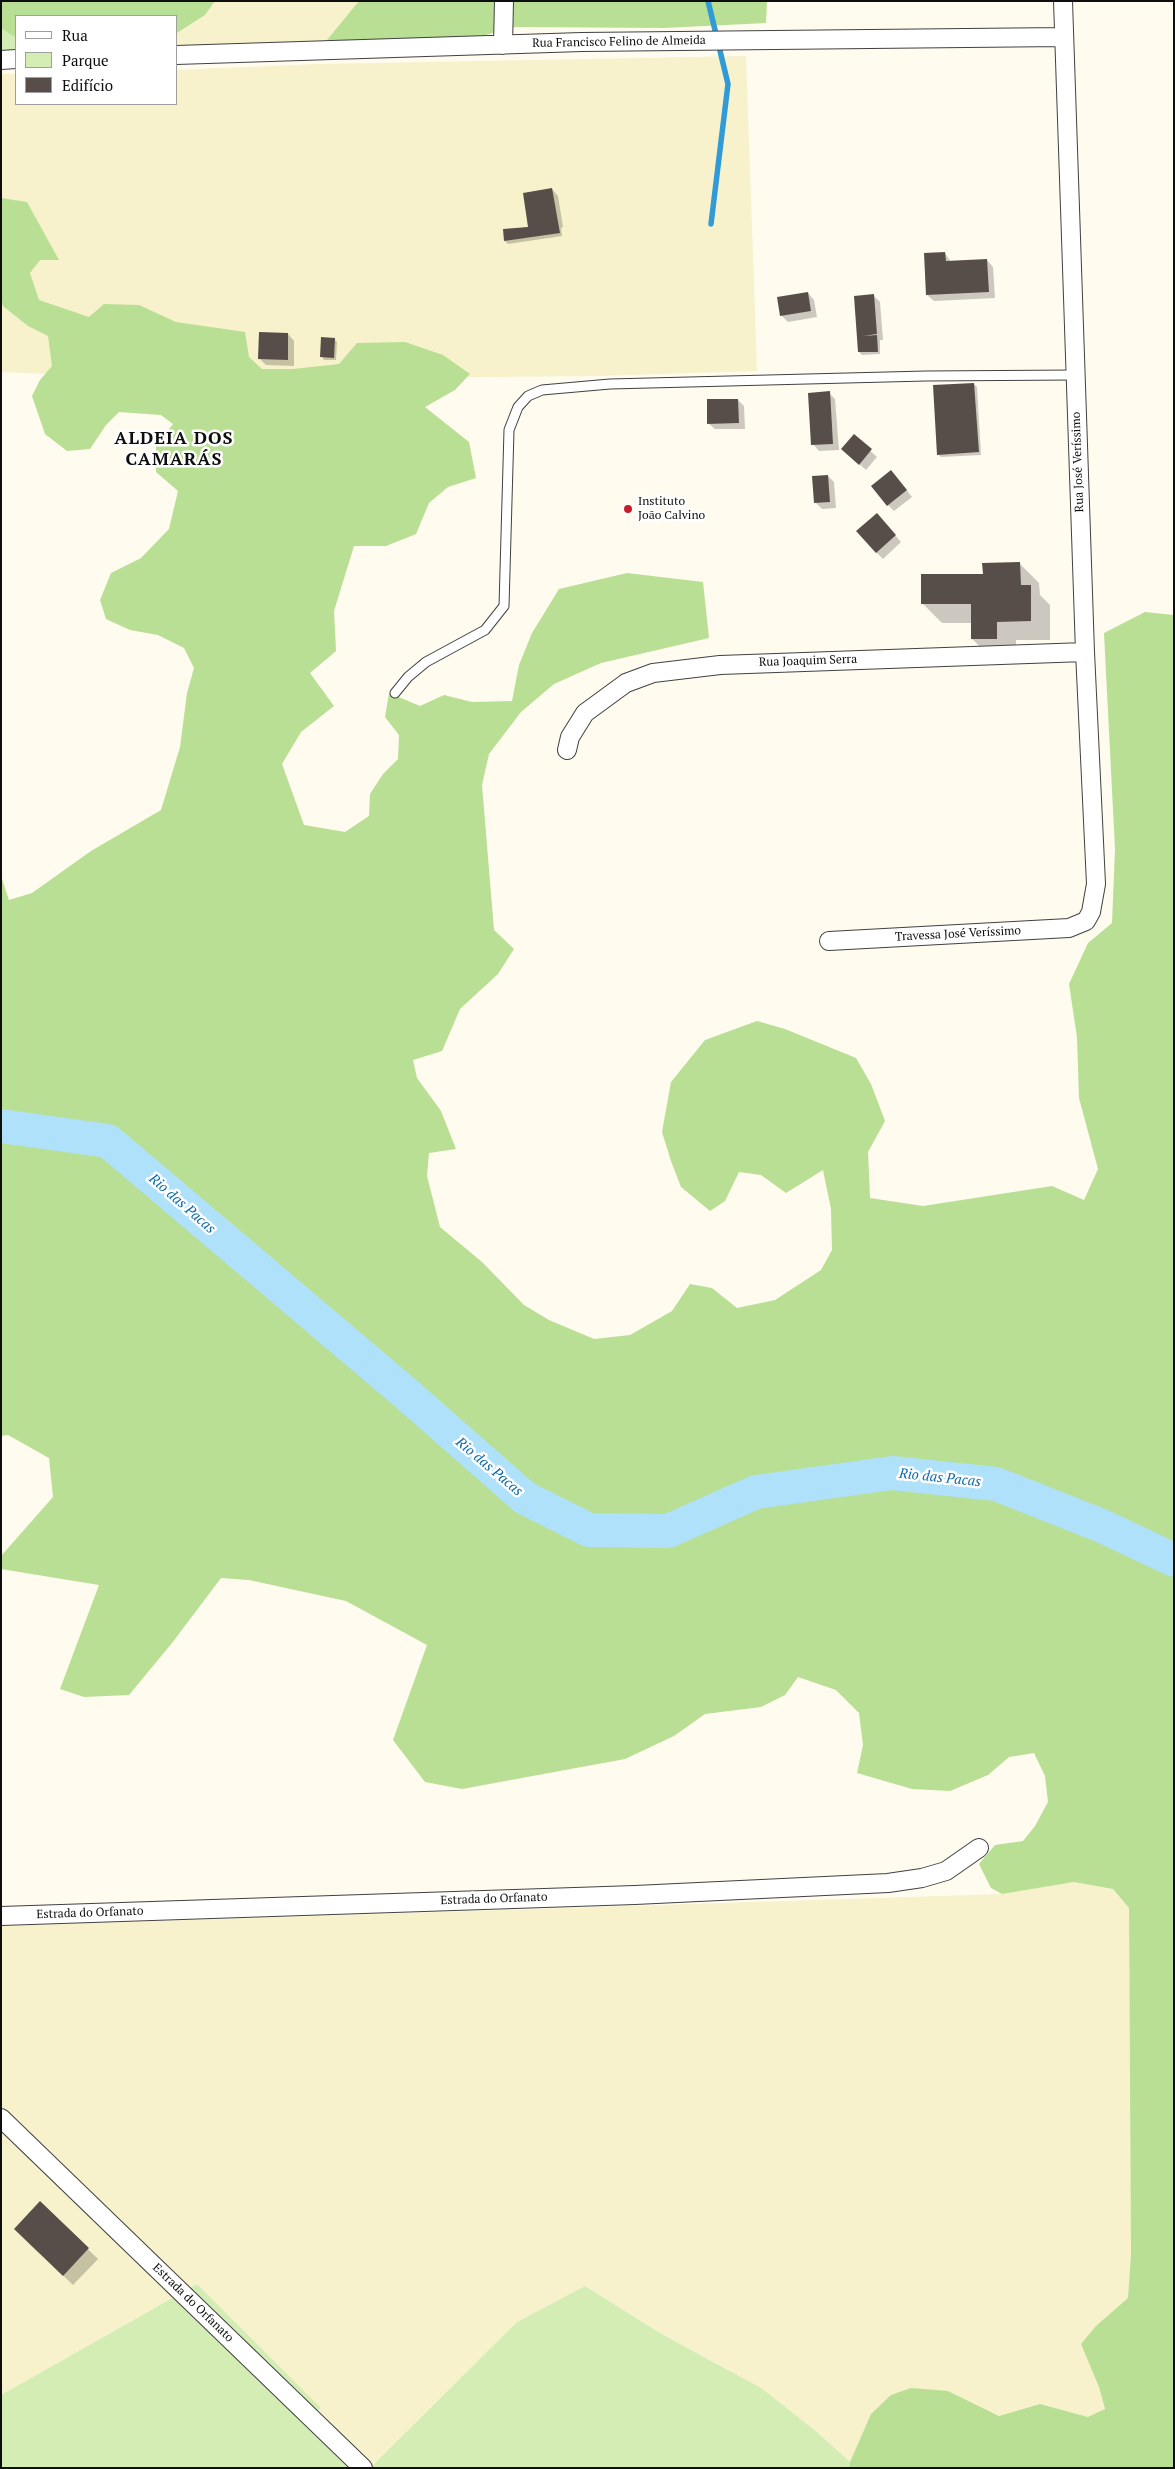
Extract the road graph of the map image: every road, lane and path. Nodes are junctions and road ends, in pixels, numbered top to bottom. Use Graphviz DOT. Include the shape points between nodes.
graph roads {
  1 [pos="504,1"];
  2 [pos="1063,1"];
  3 [pos="1062,37"];
  4 [pos="504,45"];
  5 [pos="178,55"];
  6 [pos="15,59"];
  7 [pos="1,60"];
  8 [pos="1074,375"];
  9 [pos="1084,652"];
  10 [pos="395,693"];
  11 [pos="567,750"];
  12 [pos="1086,920"];
  13 [pos="829,941"];
  14 [pos="979,1848"];
  15 [pos="1,1916"];
  16 [pos="1,2118"];
  17 [pos="363,2468"];
  1 -- 4 [label="street"];
  2 -- 3 [label="street, Rua José Veríssimo"];
  3 -- 4 [label="street, Rua Francisco Felino de Almeida"];
  3 -- 8 [label="street, Rua José Veríssimo"];
  4 -- 5 [label="street, Rua Francisco Felino de Almeida"];
  6 -- 7 [label="street"];
  8 -- 9 [label="street, Rua José Veríssimo"];
  8 -- 10 [label="lane" via="610,384 542,390 528,396 518,407 509,430 504,606 485,630 426,662"];
  9 -- 11 [label="street, Rua Joaquim Serra" via="720,665 653,673 626,683 585,713 570,737"];
  9 -- 12 [label="street, Rua José Veríssimo" via="1096,884 1091,912"];
  12 -- 13 [label="street, Travessa José Veríssimo" via="1078,926 1059,930"];
  14 -- 15 [label="street, Estrada do Orfanato" via="946,1871 888,1883 635,1895"];
  16 -- 17 [label="street, Estrada do Orfanato"];
}
